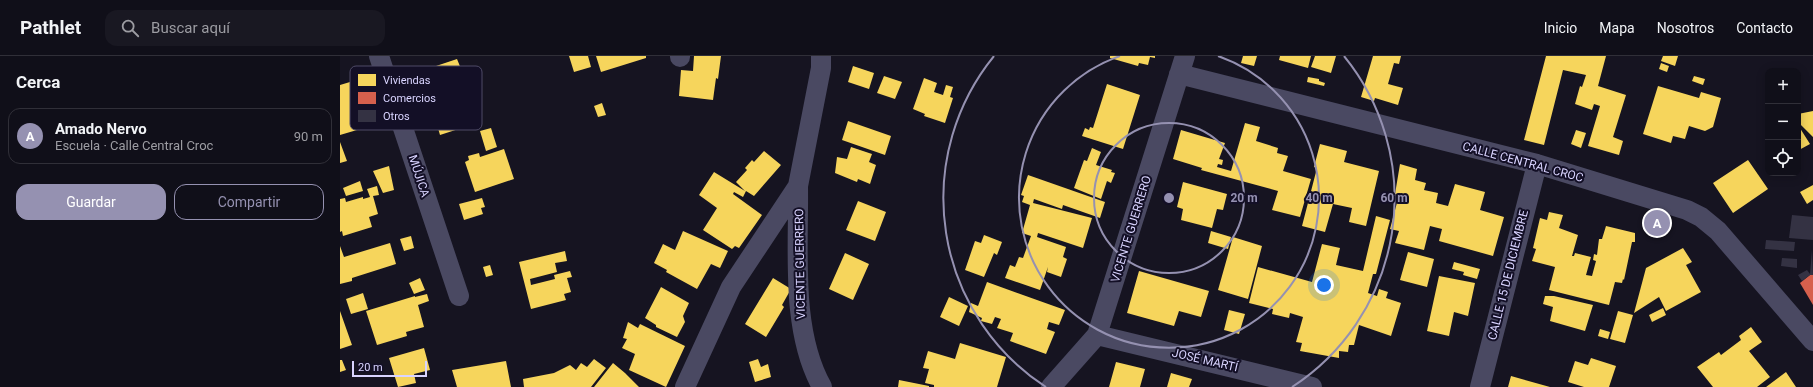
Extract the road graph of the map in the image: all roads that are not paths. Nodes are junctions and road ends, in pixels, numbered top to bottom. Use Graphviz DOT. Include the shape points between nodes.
graph roads {
  1 [pos="379,56"];
  2 [pos="821,56"];
  3 [pos="1182,65"];
  4 [pos="382,66"];
  5 [pos="404,130"];
  6 [pos="1537,164"];
  7 [pos="798,186"];
  8 [pos="459,296"];
  9 [pos="1098,335"];
  10 [pos="1813,341"];
  11 [pos="685,387"];
  12 [pos="822,387"];
  13 [pos="1051,387"];
  14 [pos="1312,387"];
  15 [pos="1480,387"];
  1 -- 4 [label="street, MÚJICA"];
  2 -- 7 [label="street" via="821,68"];
  3 -- 6 [label="street, CALLE CENTRAL CROC"];
  3 -- 9 [label="street, VICENTE GUERRERO"];
  5 -- 8 [label="street, MÚJICA"];
  6 -- 10 [label="street, CALLE CENTRAL CROC" via="1687,210 1701,217 1718,231"];
  6 -- 15 [label="street, CALLE 15 DE DICIEMBRE"];
  7 -- 11 [label="street" via="731,288"];
  7 -- 12 [label="street, VICENTE GUERRERO" via="799,316 814,373"];
  9 -- 13 [label="street, VICENTE GUERRERO"];
  9 -- 14 [label="street, JOSÉ MARTÍ"];
}
